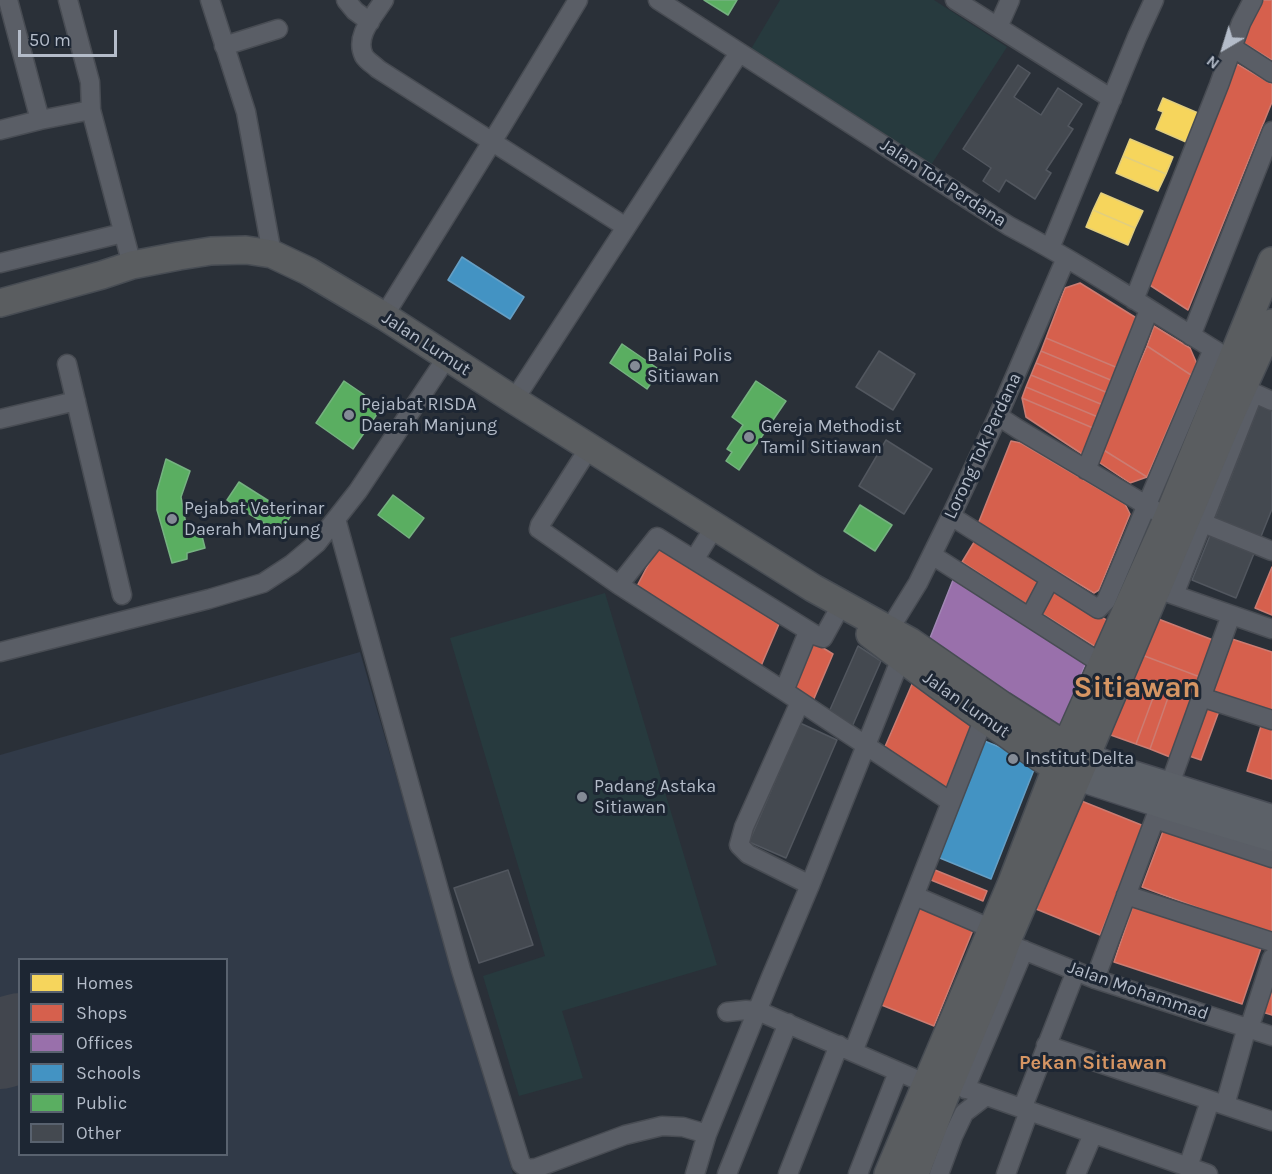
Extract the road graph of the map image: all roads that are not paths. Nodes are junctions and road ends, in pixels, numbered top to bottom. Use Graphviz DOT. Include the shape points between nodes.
graph roads {
  1 [pos="8,0"];
  2 [pos="68,0"];
  3 [pos="210,0"];
  4 [pos="346,0"];
  5 [pos="384,0"];
  6 [pos="578,0"];
  7 [pos="658,0"];
  8 [pos="955,0"];
  9 [pos="1010,0"];
  10 [pos="1154,0"];
  11 [pos="1253,0"];
  12 [pos="370,22"];
  13 [pos="998,27"];
  14 [pos="278,29"];
  15 [pos="224,46"];
  16 [pos="1232,47"];
  17 [pos="739,53"];
  18 [pos="1272,73"];
  19 [pos="1112,99"];
  20 [pos="91,110"];
  21 [pos="40,120"];
  22 [pos="0,129"];
  23 [pos="1272,131"];
  24 [pos="492,142"];
  25 [pos="626,227"];
  26 [pos="123,233"];
  27 [pos="1050,248"];
  28 [pos="272,254"];
  29 [pos="1066,258"];
  30 [pos="1272,261"];
  31 [pos="0,263"];
  32 [pos="132,265"];
  33 [pos="0,303"];
  34 [pos="1141,305"];
  35 [pos="384,316"];
  36 [pos="1272,323"];
  37 [pos="1191,336"];
  38 [pos="1222,354"];
  39 [pos="447,357"];
  40 [pos="67,364"];
  41 [pos="1248,390"];
  42 [pos="514,400"];
  43 [pos="76,401"];
  44 [pos="1272,401"];
  45 [pos="998,416"];
  46 [pos="0,419"];
  47 [pos="589,448"];
  48 [pos="1086,470"];
  49 [pos="1157,511"];
  50 [pos="951,516"];
  51 [pos="336,519"];
  52 [pos="1203,523"];
  53 [pos="715,526"];
  54 [pos="1272,551"];
  55 [pos="932,555"];
  56 [pos="694,560"];
  57 [pos="1050,579"];
  58 [pos="619,585"];
  59 [pos="813,588"];
  60 [pos="1165,592"];
  61 [pos="122,595"];
  62 [pos="839,609"];
  63 [pos="1231,615"];
  64 [pos="1030,617"];
  65 [pos="1272,629"];
  66 [pos="890,630"];
  67 [pos="808,632"];
  68 [pos="0,652"];
  69 [pos="901,658"];
  70 [pos="1102,664"];
  71 [pos="784,691"];
  72 [pos="1201,697"];
  73 [pos="800,702"];
  74 [pos="984,718"];
  75 [pos="1272,720"];
  76 [pos="866,746"];
  77 [pos="1071,762"];
  78 [pos="1209,797"];
  79 [pos="951,802"];
  80 [pos="1272,806"];
  81 [pos="1170,810"];
  82 [pos="1272,817"];
  83 [pos="1272,839"];
  84 [pos="1272,858"];
  85 [pos="810,885"];
  86 [pos="1126,894"];
  87 [pos="915,896"];
  88 [pos="1007,941"];
  89 [pos="1272,942"];
  90 [pos="1272,958"];
  91 [pos="1076,971"];
  92 [pos="1095,979"];
  93 [pos="758,1011"];
  94 [pos="727,1012"];
  95 [pos="788,1023"];
  96 [pos="1248,1028"];
  97 [pos="1272,1036"];
  98 [pos="1046,1045"];
  99 [pos="846,1049"];
  100 [pos="898,1072"];
  101 [pos="947,1086"];
  102 [pos="986,1096"];
  103 [pos="1217,1103"];
  104 [pos="1026,1110"];
  105 [pos="1272,1121"];
  106 [pos="707,1134"];
  107 [pos="1093,1134"];
  108 [pos="1188,1167"];
  109 [pos="695,1174"];
  110 [pos="727,1174"];
  111 [pos="788,1174"];
  112 [pos="858,1174"];
  113 [pos="888,1174"];
  114 [pos="915,1174"];
  115 [pos="939,1174"];
  116 [pos="1006,1174"];
  117 [pos="1076,1174"];
  118 [pos="1208,1174"];
  1 -- 21 [label="street"];
  2 -- 20 [label="street" via="90,82"];
  3 -- 15 [label="street"];
  4 -- 12 [label="street"];
  5 -- 12 [label="street"];
  6 -- 24 [label="street"];
  7 -- 17 [label="street, Jalan Tok Perdana"];
  8 -- 13 [label="street"];
  9 -- 13 [label="street"];
  10 -- 19 [label="street"];
  11 -- 16 [label="street"];
  12 -- 24 [label="street" via="360,41 365,56 378,69"];
  13 -- 19 [label="street"];
  14 -- 15 [label="street"];
  15 -- 28 [label="street" via="246,112"];
  16 -- 18 [label="street"];
  16 -- 34 [label="street"];
  17 -- 25 [label="street"];
  17 -- 27 [label="street, Jalan Tok Perdana" via="1009,226"];
  19 -- 27 [label="street"];
  20 -- 21 [label="street"];
  20 -- 26 [label="street"];
  21 -- 22 [label="street"];
  23 -- 37 [label="street"];
  24 -- 25 [label="street"];
  24 -- 35 [label="street"];
  25 -- 42 [label="street"];
  26 -- 31 [label="street"];
  26 -- 32 [label="street"];
  27 -- 29 [label="street, Jalan Tok Perdana"];
  28 -- 32 [label="highway, Jalan Lumut" via="211,251"];
  28 -- 35 [label="highway, Jalan Lumut"];
  29 -- 34 [label="street, Jalan Tok Perdana"];
  29 -- 45 [label="street, Lorong Tok Perdana"];
  30 -- 38 [label="highway"];
  32 -- 33 [label="highway, Jalan Lumut"];
  34 -- 37 [label="street, Jalan Tok Perdana"];
  34 -- 48 [label="street"];
  35 -- 39 [label="highway, Jalan Lumut"];
  36 -- 41 [label="highway"];
  37 -- 38 [label="street, Jalan Tok Perdana"];
  38 -- 49 [label="highway"];
  39 -- 42 [label="highway, Jalan Lumut"];
  39 -- 51 [label="street"];
  40 -- 43 [label="street"];
  41 -- 44 [label="street"];
  41 -- 52 [label="street"];
  41 -- 60 [label="highway"];
  42 -- 47 [label="highway, Jalan Lumut"];
  43 -- 46 [label="street"];
  43 -- 61 [label="street"];
  45 -- 48 [label="street"];
  45 -- 50 [label="street, Lorong Tok Perdana"];
  47 -- 53 [label="highway, Jalan Lumut"];
  47 -- 58 [label="street" via="539,529"];
  48 -- 49 [label="street"];
  49 -- 57 [label="street" via="1098,609"];
  49 -- 70 [label="highway"];
  50 -- 55 [label="street, Lorong Tok Perdana"];
  50 -- 57 [label="street"];
  51 -- 68 [label="street" via="317,543 263,583"];
  51 -- 106 [label="street" via="461,970 521,1164 528,1169 536,1168 625,1135 662,1126"];
  52 -- 54 [label="street"];
  52 -- 60 [label="street"];
  53 -- 56 [label="street"];
  53 -- 59 [label="highway, Jalan Lumut"];
  55 -- 64 [label="street"];
  55 -- 66 [label="street, Lorong Tok Perdana"];
  56 -- 58 [label="street" via="657,537"];
  56 -- 67 [label="street"];
  57 -- 64 [label="street"];
  58 -- 71 [label="street"];
  59 -- 62 [label="highway, Jalan Lumut"];
  59 -- 66 [label="highway, Jalan Lumut"];
  60 -- 63 [label="street"];
  60 -- 77 [label="highway"];
  62 -- 67 [label="street" via="824,638"];
  62 -- 69 [label="highway, Jalan Lumut"];
  63 -- 65 [label="street"];
  63 -- 72 [label="street"];
  64 -- 70 [label="street"];
  66 -- 77 [label="highway, Jalan Lumut" via="1002,705"];
  67 -- 71 [label="street"];
  69 -- 74 [label="highway, Jalan Lumut"];
  69 -- 76 [label="street"];
  70 -- 77 [label="highway"];
  71 -- 73 [label="street"];
  72 -- 75 [label="street"];
  72 -- 81 [label="street"];
  73 -- 76 [label="street"];
  73 -- 85 [label="street" via="739,845 748,854"];
  74 -- 77 [label="highway, Jalan Lumut"];
  74 -- 79 [label="street"];
  76 -- 79 [label="street"];
  76 -- 85 [label="street"];
  77 -- 81 [label="main road, Jalan Lumut"];
  77 -- 88 [label="highway" via="1012,882"];
  78 -- 80 [label="street" via="1216,788"];
  78 -- 81 [label="main road, Jalan Lumut"];
  78 -- 82 [label="main road, Jalan Lumut"];
  79 -- 87 [label="street"];
  81 -- 83 [label="main road, Jalan Lumut"];
  81 -- 84 [label="street"];
  81 -- 86 [label="street"];
  85 -- 93 [label="street"];
  86 -- 89 [label="street"];
  86 -- 92 [label="street"];
  87 -- 88 [label="street, Jalan Mohammad"];
  87 -- 99 [label="street"];
  88 -- 91 [label="street, Jalan Mohammad"];
  88 -- 101 [label="highway"];
  90 -- 96 [label="street"];
  91 -- 92 [label="street, Jalan Mohammad"];
  91 -- 98 [label="street"];
  92 -- 96 [label="street, Jalan Mohammad"];
  93 -- 94 [label="street"];
  93 -- 95 [label="street"];
  93 -- 106 [label="street"];
  95 -- 99 [label="street"];
  95 -- 110 [label="street"];
  96 -- 97 [label="street, Jalan Mohammad"];
  96 -- 103 [label="street"];
  98 -- 103 [label="street"];
  98 -- 104 [label="street"];
  99 -- 100 [label="street"];
  99 -- 111 [label="street"];
  100 -- 101 [label="street"];
  100 -- 112 [label="street"];
  101 -- 102 [label="street"];
  101 -- 113 [label="highway"];
  101 -- 114 [label="highway"];
  102 -- 104 [label="street"];
  102 -- 115 [label="street" via="964,1113"];
  103 -- 105 [label="street"];
  103 -- 108 [label="street"];
  104 -- 107 [label="street"];
  104 -- 116 [label="street"];
  106 -- 109 [label="street"];
  107 -- 108 [label="street"];
  107 -- 117 [label="street"];
  108 -- 118 [label="street"];
}
